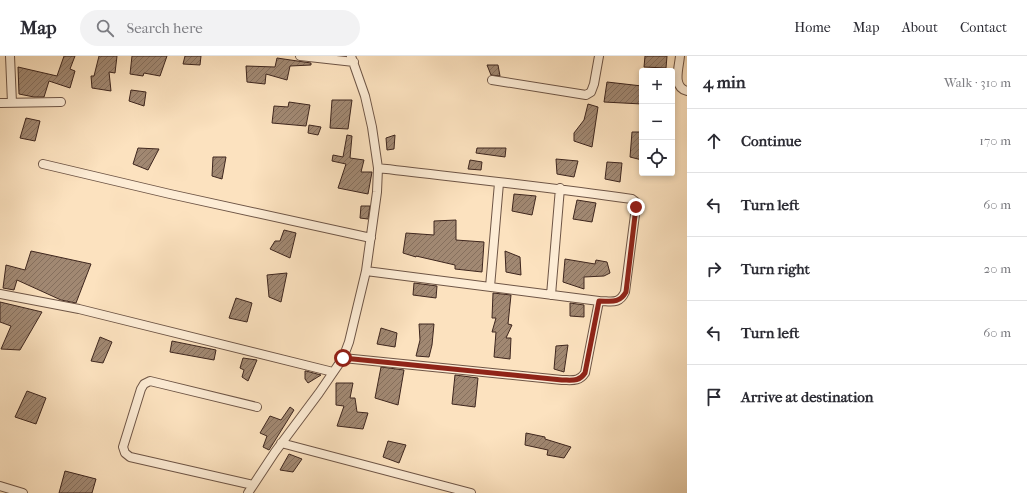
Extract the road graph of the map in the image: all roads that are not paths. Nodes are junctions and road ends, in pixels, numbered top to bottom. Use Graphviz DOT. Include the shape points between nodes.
graph roads {
  1 [pos="10,56"];
  2 [pos="300,56"];
  3 [pos="599,56"];
  4 [pos="680,56"];
  5 [pos="353,59"];
  6 [pos="492,80"];
  7 [pos="687,91"];
  8 [pos="12,102"];
  9 [pos="61,102"];
  10 [pos="0,103"];
  11 [pos="43,164"];
  12 [pos="378,168"];
  13 [pos="499,183"];
  14 [pos="560,188"];
  15 [pos="371,238"];
  16 [pos="366,271"];
  17 [pos="490,288"];
  18 [pos="0,294"];
  19 [pos="551,295"];
  20 [pos="599,301"];
  21 [pos="343,358"];
  22 [pos="334,372"];
  23 [pos="257,408"];
  24 [pos="281,443"];
  25 [pos="253,485"];
  26 [pos="0,486"];
  27 [pos="23,493"];
  28 [pos="248,493"];
  29 [pos="471,493"];
  1 -- 8 [label="street"];
  2 -- 5 [label="street"];
  3 -- 6 [label="street" via="594,84 591,92 586,95"];
  4 -- 7 [label="street" via="677,81 680,87"];
  5 -- 12 [label="street" via="365,96"];
  8 -- 9 [label="street"];
  8 -- 10 [label="street"];
  11 -- 15 [label="street"];
  12 -- 13 [label="street"];
  12 -- 15 [label="street"];
  13 -- 14 [label="street"];
  13 -- 17 [label="street"];
  14 -- 19 [label="street"];
  14 -- 20 [label="street" via="632,199 636,202 626,292 617,302"];
  15 -- 16 [label="street"];
  16 -- 17 [label="street"];
  16 -- 21 [label="street"];
  17 -- 19 [label="street"];
  18 -- 22 [label="street" via="79,309"];
  19 -- 20 [label="street"];
  20 -- 21 [label="street" via="585,373 582,378 576,380"];
  21 -- 22 [label="street"];
  22 -- 24 [label="street"];
  23 -- 25 [label="street" via="150,381 141,389 123,447 130,457"];
  24 -- 25 [label="street"];
  24 -- 29 [label="street"];
  25 -- 28 [label="street"];
  26 -- 27 [label="street"];
}
